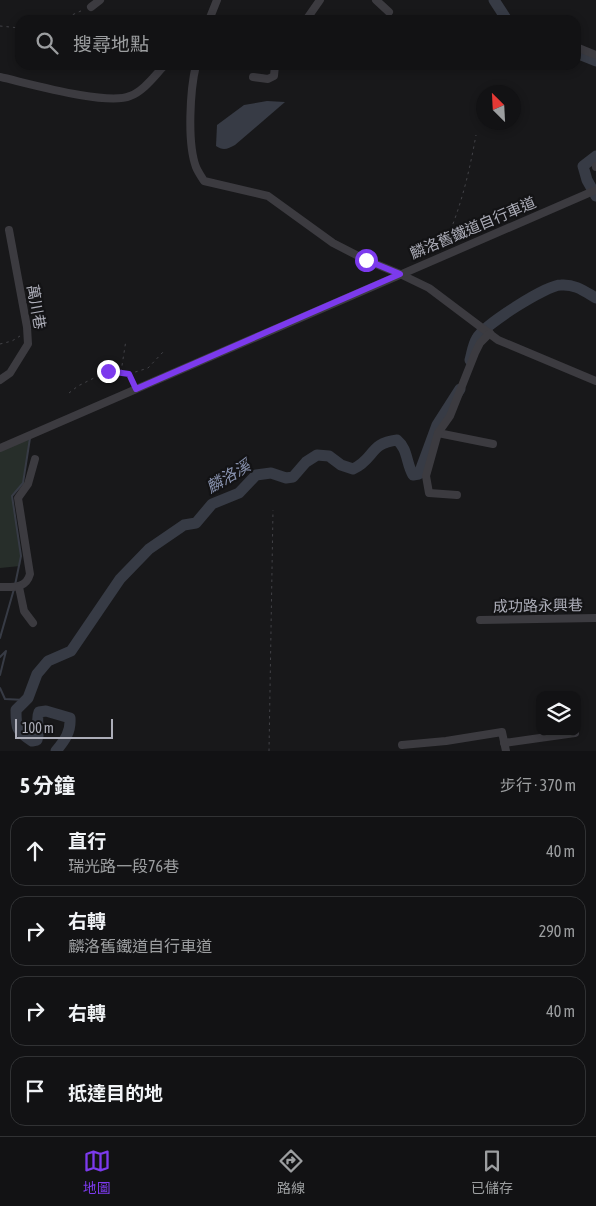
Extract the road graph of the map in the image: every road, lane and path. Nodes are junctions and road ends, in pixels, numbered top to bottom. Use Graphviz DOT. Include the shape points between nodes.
graph roads {
  1 [pos="100,0"];
  2 [pos="217,0"];
  3 [pos="320,0"];
  4 [pos="376,0"];
  5 [pos="91,7"];
  6 [pos="389,12"];
  7 [pos="73,15"];
  8 [pos="211,15"];
  9 [pos="310,15"];
  10 [pos="0,26"];
  11 [pos="15,28"];
  12 [pos="581,49"];
  13 [pos="596,55"];
  14 [pos="160,70"];
  15 [pos="195,70"];
  16 [pos="275,70"];
  17 [pos="0,77"];
  18 [pos="253,78"];
  19 [pos="476,135"];
  20 [pos="596,190"];
  21 [pos="9,230"];
  22 [pos="439,258"];
  23 [pos="400,274"];
  24 [pos="27,331"];
  25 [pos="490,333"];
  26 [pos="126,340"];
  27 [pos="0,344"];
  28 [pos="164,351"];
  29 [pos="121,373"];
  30 [pos="129,374"];
  31 [pos="0,380"];
  32 [pos="596,381"];
  33 [pos="136,389"];
  34 [pos="69,393"];
  35 [pos="438,433"];
  36 [pos="493,444"];
  37 [pos="0,448"];
  38 [pos="35,459"];
  39 [pos="457,494"];
  40 [pos="273,510"];
  41 [pos="0,587"];
  42 [pos="19,587"];
  43 [pos="596,618"];
  44 [pos="480,620"];
  45 [pos="33,623"];
  46 [pos="559,736"];
  47 [pos="446,741"];
  48 [pos="402,745"];
  49 [pos="505,747"];
  50 [pos="270,751"];
  51 [pos="448,751"];
  1 -- 5 [label="street"];
  2 -- 8 [label="street"];
  3 -- 9 [label="street"];
  4 -- 6 [label="street"];
  5 -- 7 [label="path"];
  10 -- 11 [label="path"];
  12 -- 13 [label="street"];
  14 -- 17 [label="street" via="139,90 118,98 76,94"];
  15 -- 23 [label="street" via="191,142 196,168 204,181 268,196 332,243"];
  16 -- 18 [label="street" via="274,76 268,80"];
  19 -- 22 [label="path" via="456,221"];
  20 -- 22 [label="street, 麟洛舊鐵道自行車道"];
  21 -- 24 [label="street, 萬川巷"];
  22 -- 23 [label="street, 麟洛舊鐵道自行車道"];
  23 -- 25 [label="street" via="429,288"];
  23 -- 33 [label="street, 麟洛舊鐵道自行車道"];
  24 -- 27 [label="path" via="12,341"];
  24 -- 31 [label="street, 萬川巷" via="28,344 22,357"];
  25 -- 32 [label="street" via="498,340"];
  25 -- 35 [label="street" via="480,343 450,416"];
  26 -- 29 [label="path"];
  28 -- 30 [label="path" via="148,368"];
  29 -- 30 [label="path"];
  29 -- 34 [label="path" via="108,371"];
  30 -- 33 [label="path"];
  33 -- 37 [label="street, 麟洛舊鐵道自行車道"];
  35 -- 36 [label="street"];
  35 -- 39 [label="street" via="426,476 429,492"];
  38 -- 42 [label="street" via="28,484 18,498 30,574"];
  40 -- 50 [label="path"];
  41 -- 42 [label="street"];
  42 -- 45 [label="street" via="24,611"];
  43 -- 44 [label="street, 成功路永興巷"];
  46 -- 49 [label="street"];
  47 -- 48 [label="street"];
  47 -- 49 [label="street" via="502,732"];
  47 -- 51 [label="street"];
}
